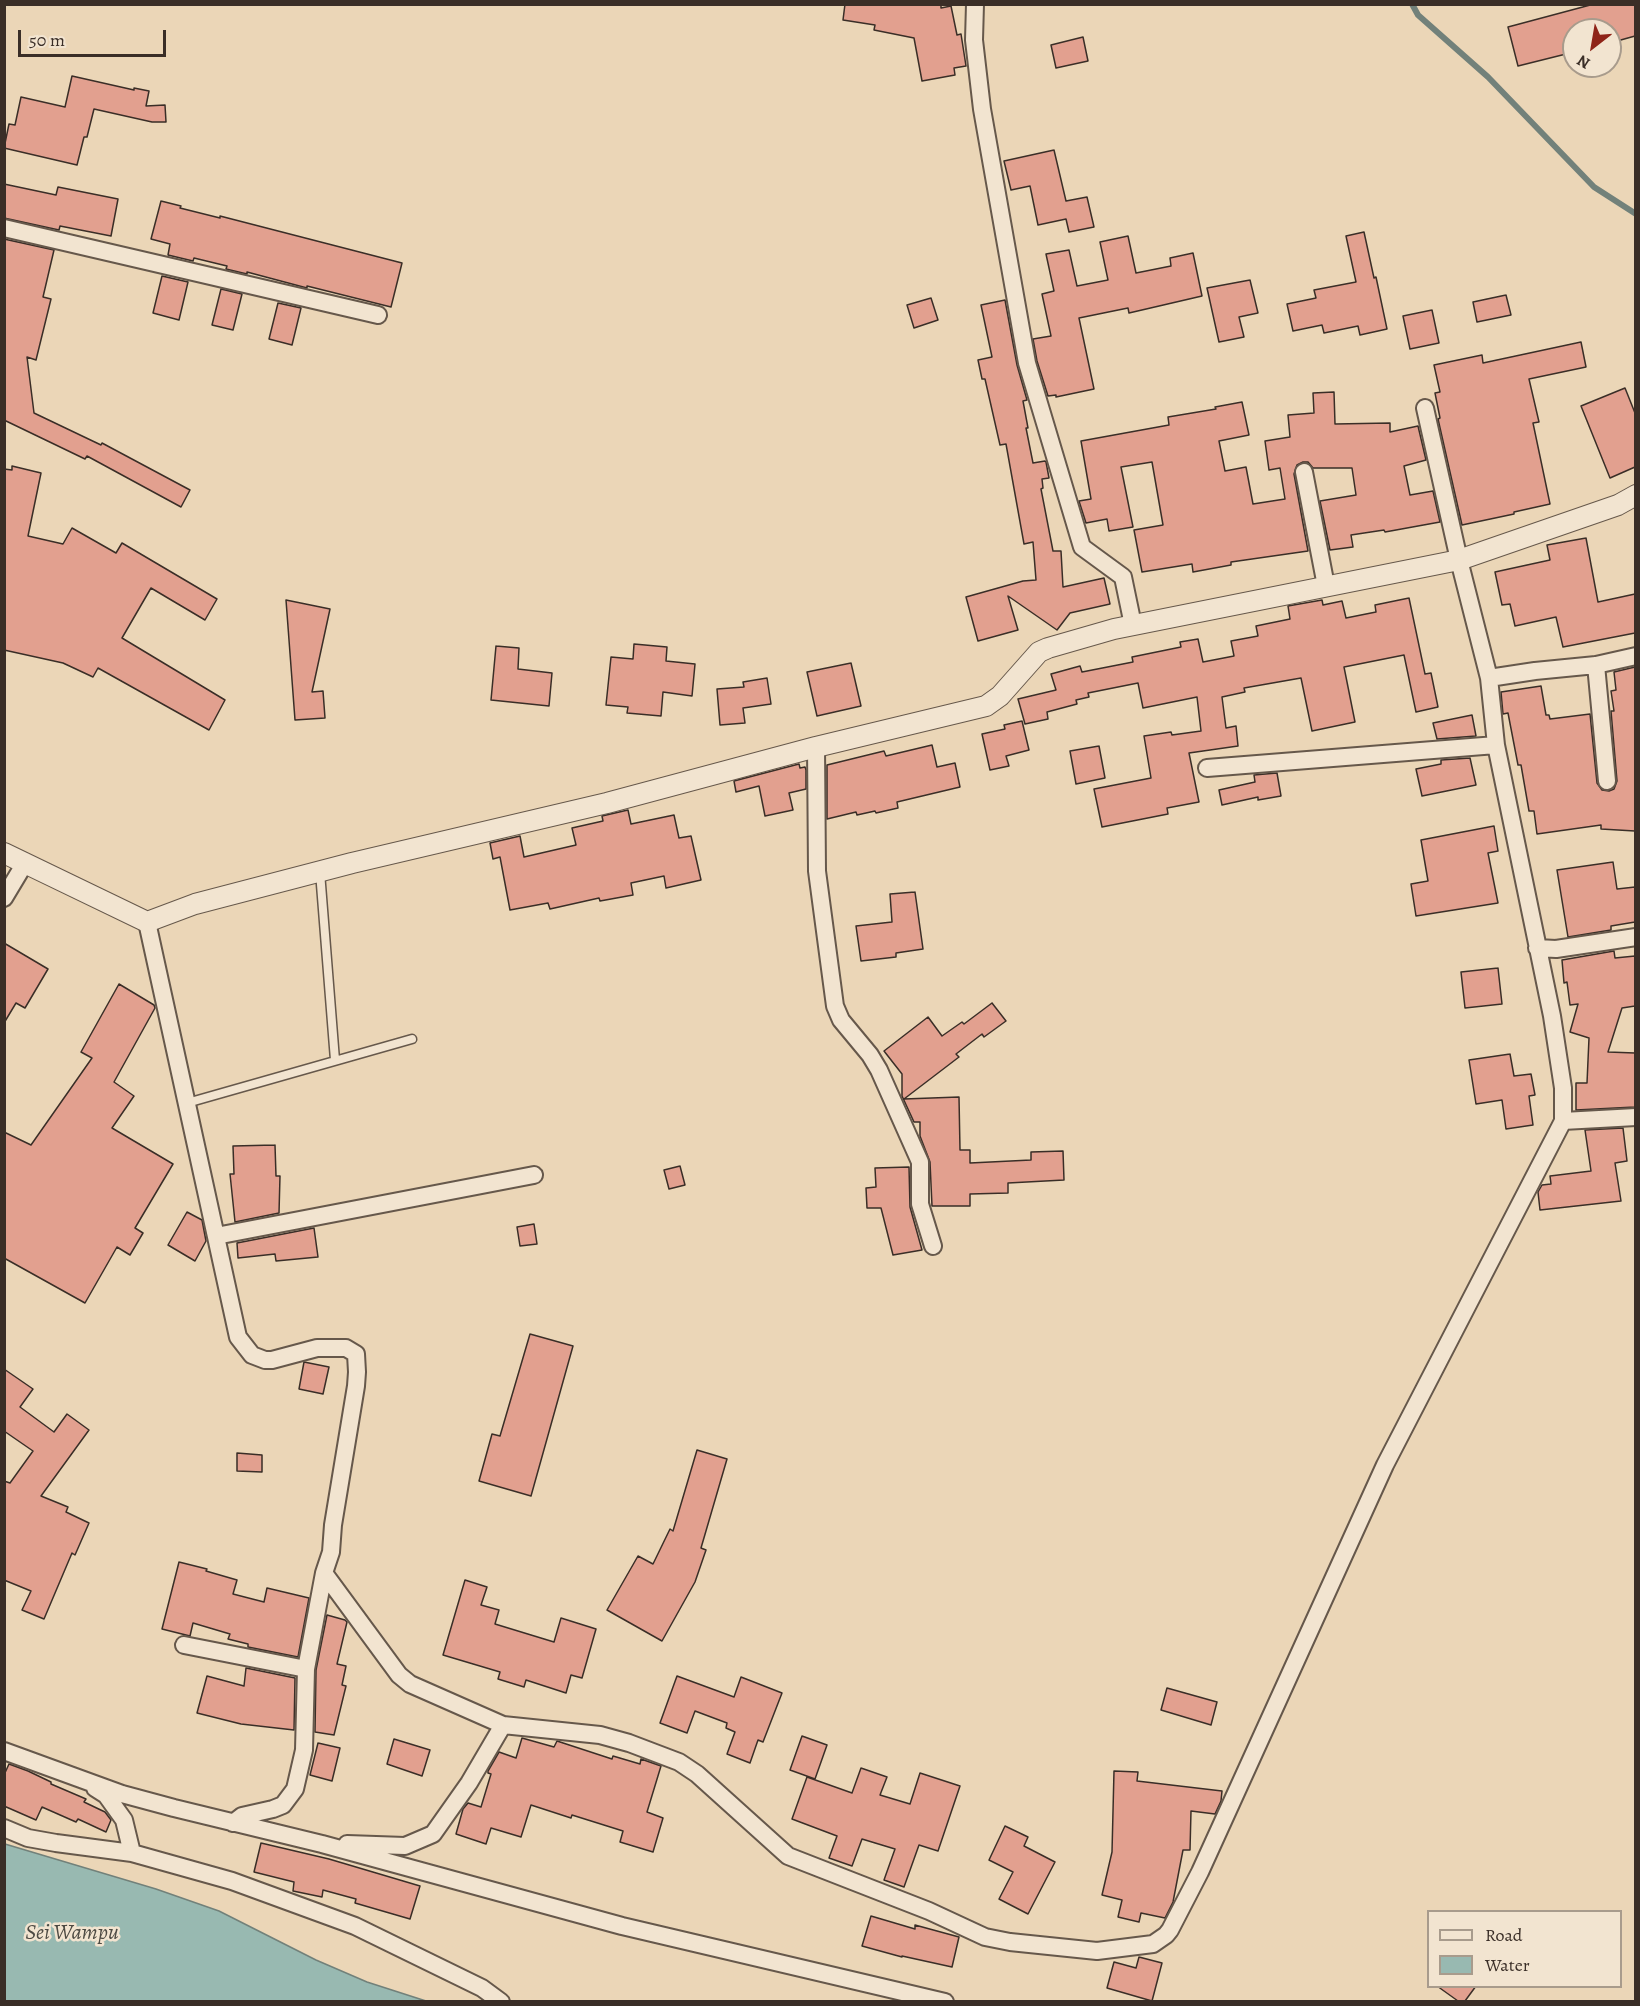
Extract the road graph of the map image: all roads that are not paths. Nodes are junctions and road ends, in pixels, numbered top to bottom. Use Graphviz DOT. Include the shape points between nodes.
graph roads {
  1 [pos="975,4"];
  2 [pos="4,228"];
  3 [pos="378,315"];
  4 [pos="1425,408"];
  5 [pos="1304,472"];
  6 [pos="1635,495"];
  7 [pos="1459,560"];
  8 [pos="1326,586"];
  9 [pos="1133,625"];
  10 [pos="1635,656"];
  11 [pos="1596,665"];
  12 [pos="1489,678"];
  13 [pos="1496,746"];
  14 [pos="816,747"];
  15 [pos="1208,768"];
  16 [pos="1607,781"];
  17 [pos="4,853"];
  18 [pos="25,863"];
  19 [pos="320,872"];
  20 [pos="4,898"];
  21 [pos="147,922"];
  22 [pos="1635,937"];
  23 [pos="1537,948"];
  24 [pos="412,1039"];
  25 [pos="335,1060"];
  26 [pos="187,1103"];
  27 [pos="1635,1117"];
  28 [pos="1563,1121"];
  29 [pos="534,1175"];
  30 [pos="216,1236"];
  31 [pos="933,1246"];
  32 [pos="324,1573"];
  33 [pos="184,1645"];
  34 [pos="306,1668"];
  35 [pos="503,1725"];
  36 [pos="4,1751"];
  37 [pos="79,1778"];
  38 [pos="233,1822"];
  39 [pos="4,1828"];
  40 [pos="322,1844"];
  41 [pos="132,1853"];
  42 [pos="501,2001"];
  43 [pos="945,2001"];
  1 -- 9 [label="street" via="974,40 982,109 1027,363 1082,547 1123,577"];
  2 -- 3 [label="street"];
  4 -- 7 [label="street"];
  5 -- 8 [label="street"];
  6 -- 7 [label="street" via="1618,505"];
  7 -- 8 [label="street"];
  7 -- 12 [label="street"];
  8 -- 9 [label="street"];
  9 -- 14 [label="street" via="1039,652 986,706"];
  10 -- 11 [label="street"];
  11 -- 12 [label="street"];
  11 -- 16 [label="street"];
  12 -- 13 [label="street"];
  13 -- 15 [label="street"];
  13 -- 23 [label="street"];
  14 -- 19 [label="street" via="607,803"];
  14 -- 31 [label="street" via="817,871 835,1006 879,1070 920,1162 920,1204"];
  17 -- 18 [label="street"];
  18 -- 20 [label="street"];
  18 -- 21 [label="street"];
  19 -- 21 [label="street" via="195,904"];
  19 -- 25 [label="lane"];
  21 -- 26 [label="street"];
  22 -- 23 [label="street" via="1556,949"];
  23 -- 28 [label="street" via="1563,1088"];
  24 -- 25 [label="lane"];
  25 -- 26 [label="lane"];
  26 -- 30 [label="street"];
  27 -- 28 [label="street"];
  28 -- 35 [label="street" via="1385,1465 1200,1872 1170,1930 1153,1944 1097,1952 985,1937 788,1856 679,1762 600,1735"];
  29 -- 30 [label="street"];
  30 -- 32 [label="street" via="238,1337 252,1355 272,1360 317,1348 340,1347 356,1354 356,1386 331,1552"];
  32 -- 34 [label="street"];
  32 -- 35 [label="street" via="399,1675"];
  33 -- 34 [label="street"];
  34 -- 38 [label="street" via="304,1750 295,1790 283,1805"];
  35 -- 40 [label="street" via="470,1783 433,1834 405,1846"];
  36 -- 37 [label="street"];
  37 -- 38 [label="street" via="122,1794"];
  37 -- 41 [label="street" via="106,1795 124,1820"];
  38 -- 40 [label="street"];
  39 -- 41 [label="street" via="56,1844"];
  40 -- 43 [label="street" via="622,1926"];
  41 -- 42 [label="street" via="232,1881 355,1926"];
}
